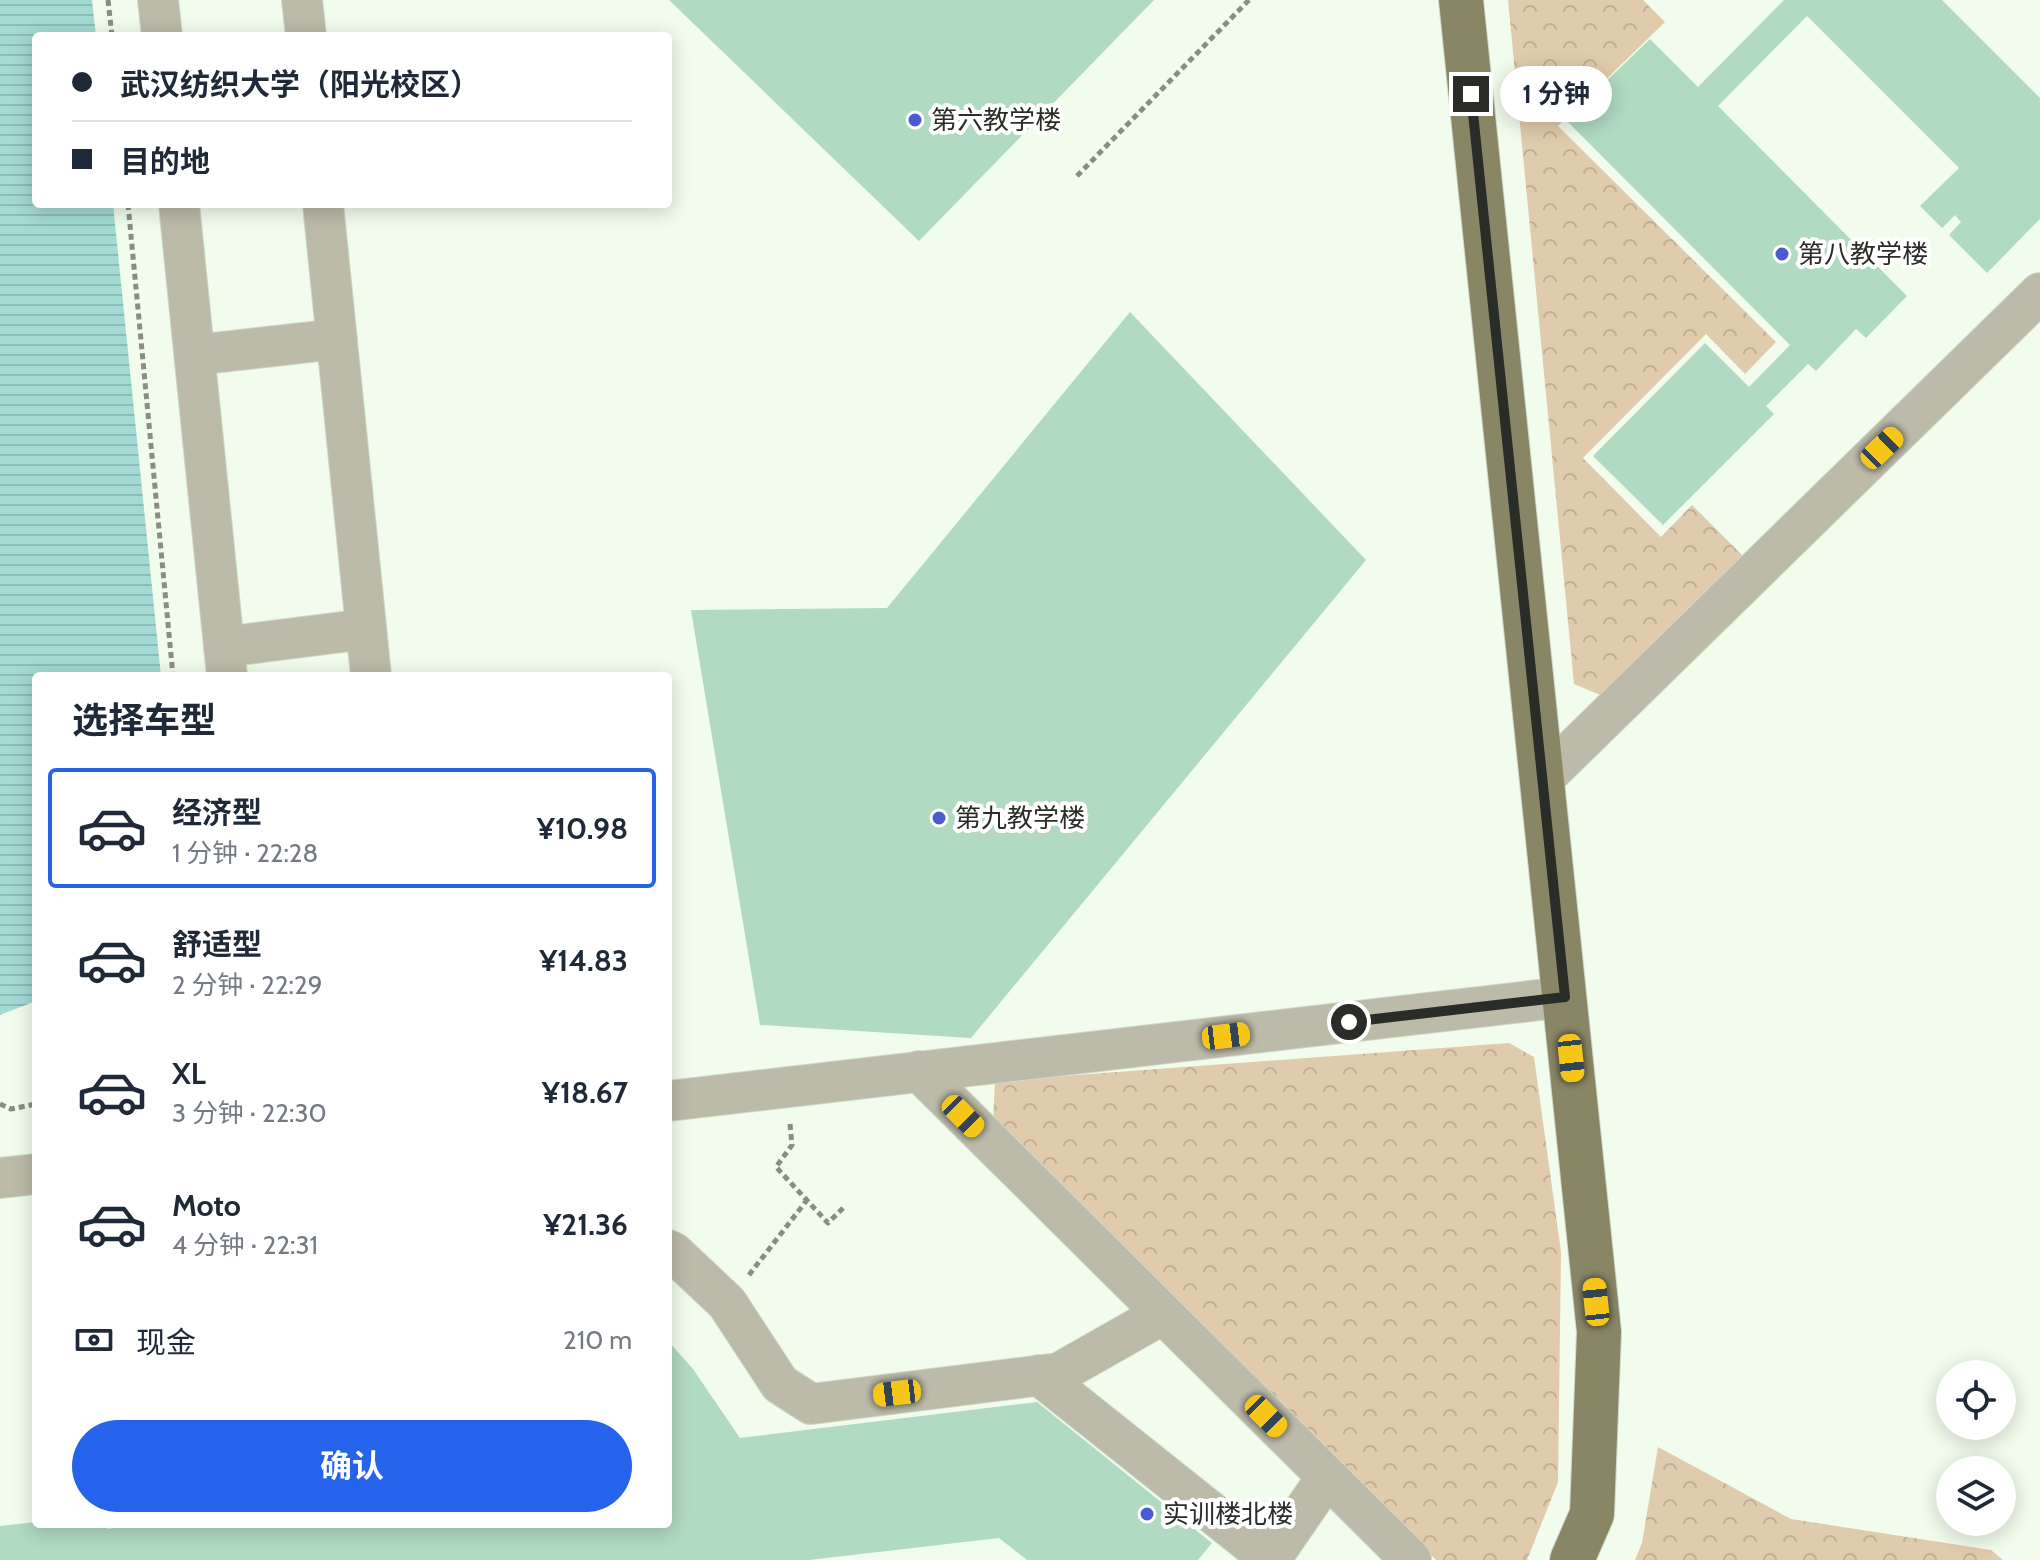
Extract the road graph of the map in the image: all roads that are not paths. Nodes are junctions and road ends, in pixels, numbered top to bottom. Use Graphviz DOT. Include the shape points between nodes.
graph roads {
  1 [pos="158,0"];
  2 [pos="302,0"];
  3 [pos="1461,0"];
  4 [pos="162,32"];
  5 [pos="306,32"];
  6 [pos="179,208"];
  7 [pos="323,208"];
  8 [pos="2040,293"];
  9 [pos="337,339"];
  10 [pos="195,355"];
  11 [pos="366,629"];
  12 [pos="226,661"];
  13 [pos="371,672"];
  14 [pos="1542,780"];
  15 [pos="1565,997"];
  16 [pos="919,1071"];
  17 [pos="672,1101"];
  18 [pos="32,1174"];
  19 [pos="0,1178"];
  20 [pos="672,1252"];
  21 [pos="1163,1314"];
  22 [pos="1039,1375"];
  23 [pos="1327,1477"];
  24 [pos="1270,1560"];
  25 [pos="1411,1560"];
  26 [pos="1572,1560"];
  1 -- 4 [label="street"];
  2 -- 5 [label="street"];
  3 -- 14 [label="main road"];
  6 -- 10 [label="street"];
  7 -- 9 [label="street"];
  8 -- 14 [label="street"];
  9 -- 10 [label="street"];
  9 -- 11 [label="street"];
  10 -- 12 [label="street"];
  11 -- 12 [label="street"];
  11 -- 13 [label="street"];
  14 -- 15 [label="main road"];
  15 -- 16 [label="street"];
  15 -- 26 [label="main road" via="1599,1332 1592,1514"];
  16 -- 17 [label="street"];
  16 -- 21 [label="street"];
  18 -- 19 [label="street"];
  20 -- 22 [label="street" via="727,1303 780,1384 811,1404"];
  21 -- 22 [label="street" via="1059,1373"];
  21 -- 23 [label="street"];
  22 -- 24 [label="street"];
  23 -- 24 [label="street"];
  23 -- 25 [label="street"];
}
